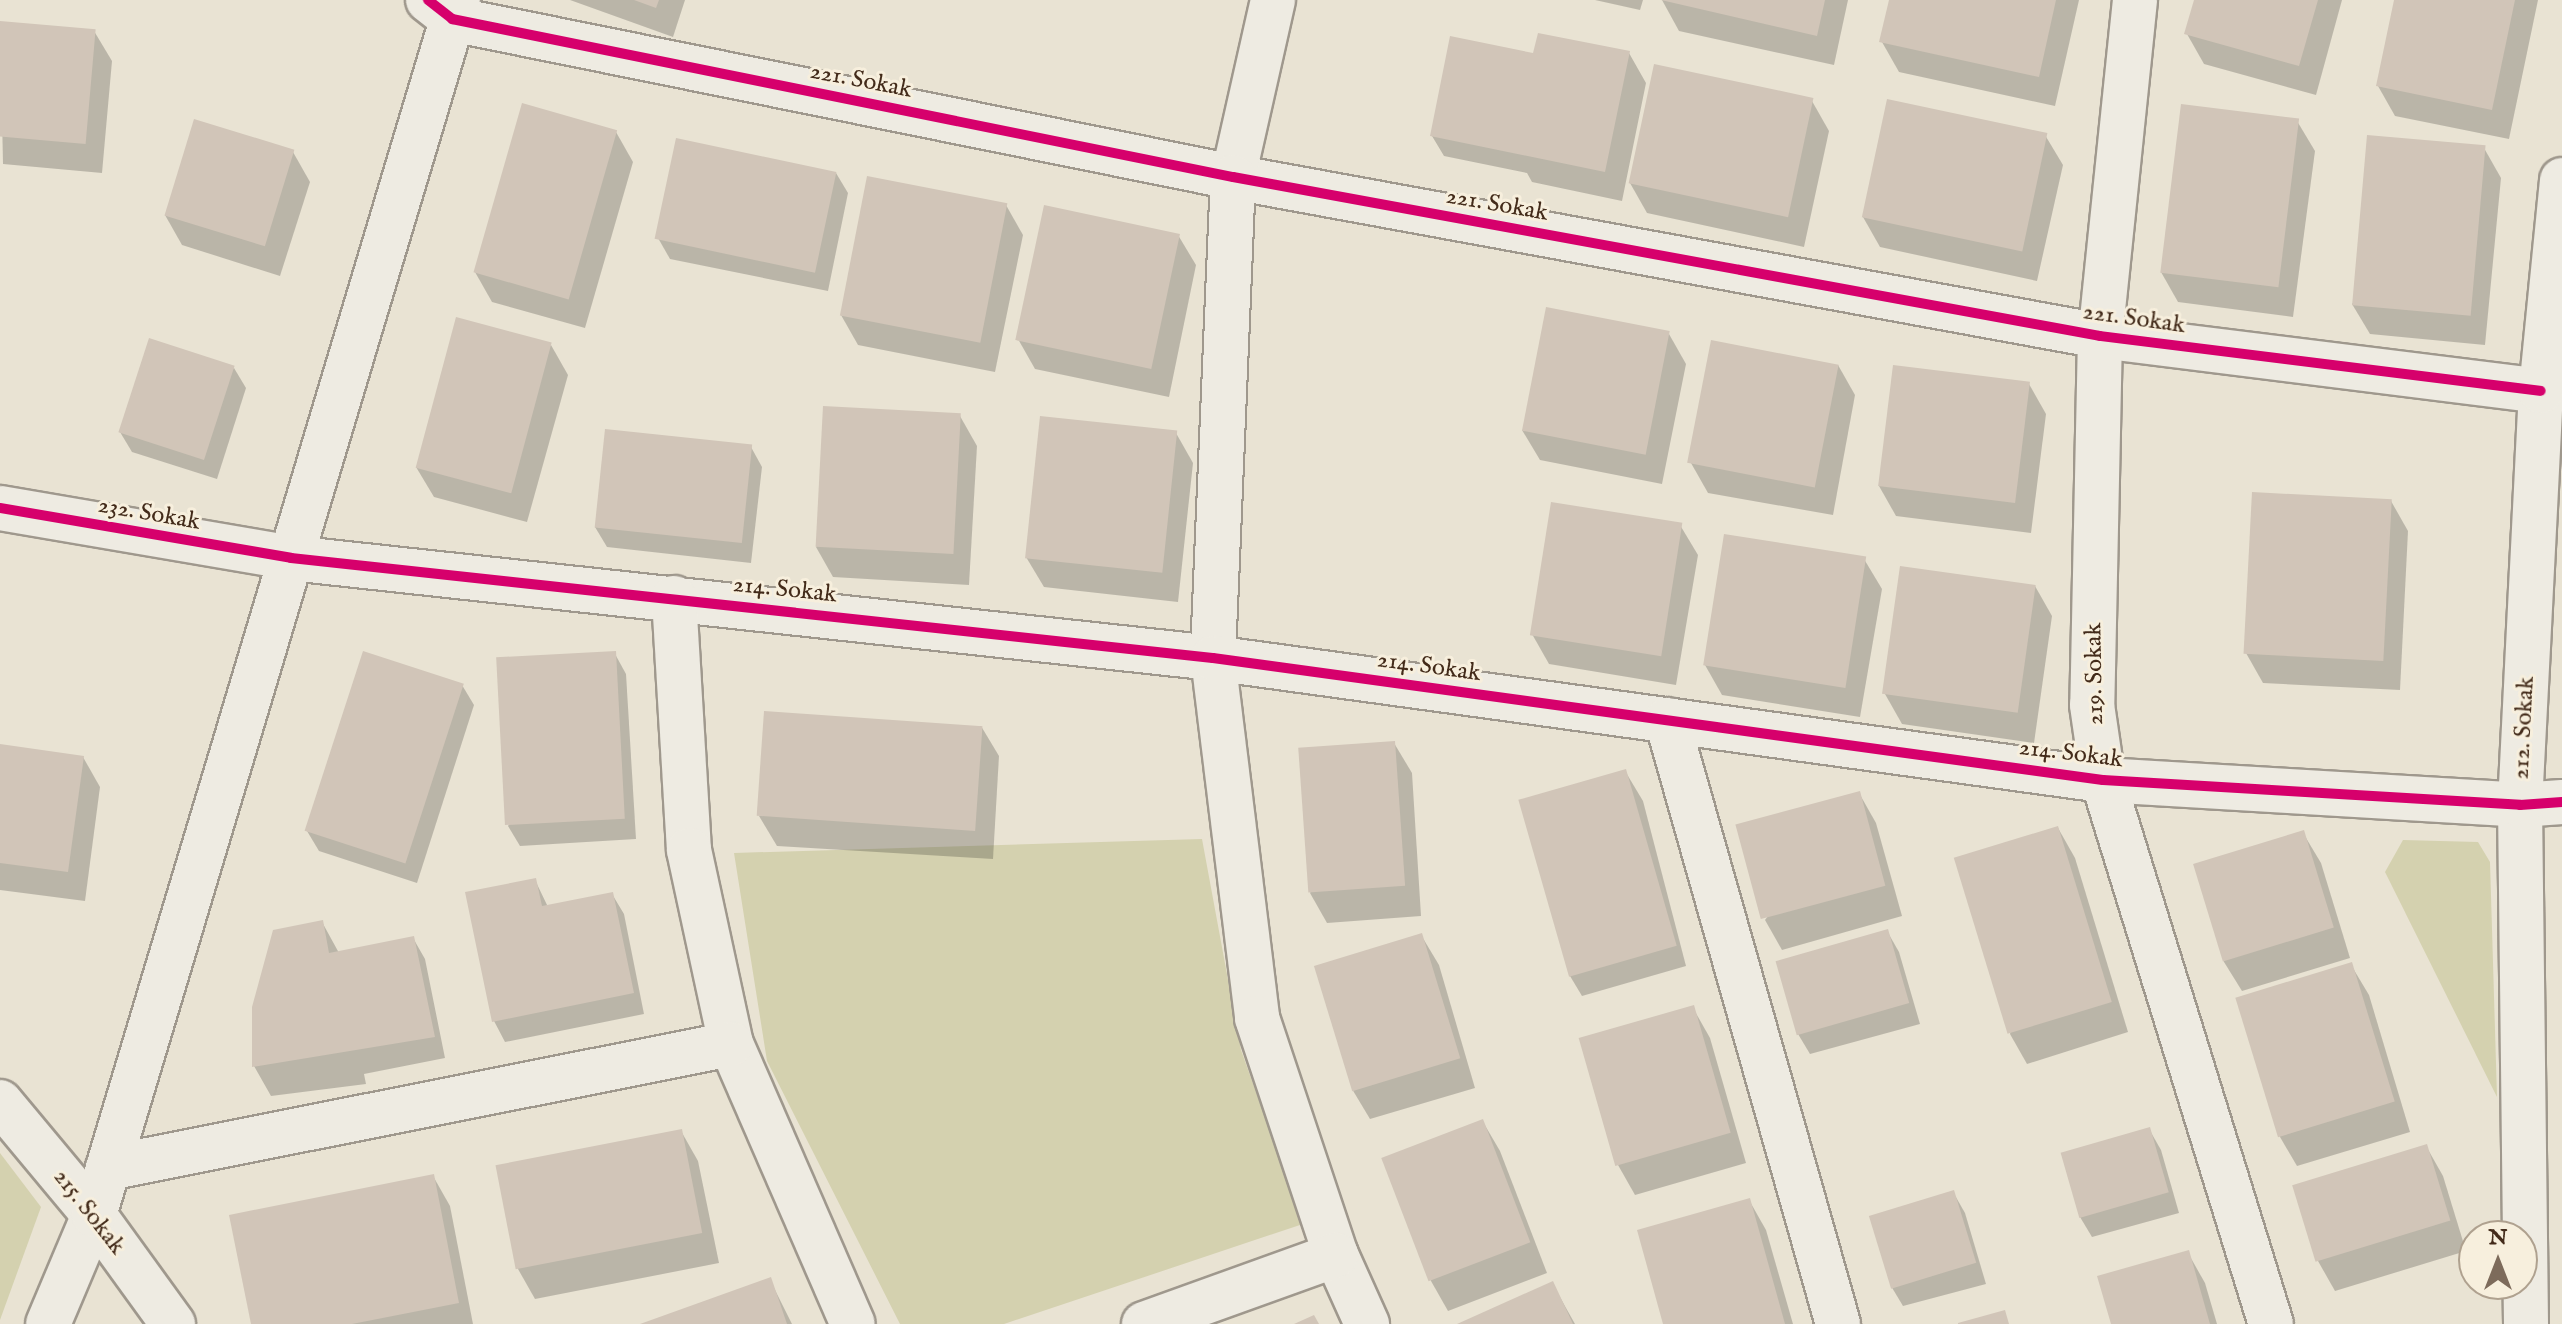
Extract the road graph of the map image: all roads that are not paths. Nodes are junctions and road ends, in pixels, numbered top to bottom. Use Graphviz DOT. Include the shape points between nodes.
graph roads {
  1 [pos="1273,0"];
  2 [pos="2135,0"];
  3 [pos="446,6"];
  4 [pos="1233,177"];
  5 [pos="2562,180"];
  6 [pos="2100,336"];
  7 [pos="2541,391"];
  8 [pos="0,508"];
  9 [pos="291,558"];
  10 [pos="674,598"];
  11 [pos="1213,658"];
  12 [pos="1667,720"];
  13 [pos="2103,780"];
  14 [pos="2541,804"];
  15 [pos="731,1044"];
  16 [pos="0,1102"];
  17 [pos="108,1168"];
  18 [pos="94,1215"];
  19 [pos="1336,1255"];
  20 [pos="48,1324"];
  21 [pos="83,1324"];
  22 [pos="173,1324"];
  23 [pos="853,1324"];
  24 [pos="1144,1324"];
  25 [pos="1367,1324"];
  26 [pos="1838,1324"];
  27 [pos="2271,1324"];
  28 [pos="2526,1324"];
  1 -- 4 [label="street"];
  2 -- 6 [label="street, 219. Sokak"];
  3 -- 4 [label="street, 221. Sokak"];
  3 -- 9 [label="street"];
  4 -- 6 [label="street, 221. Sokak"];
  4 -- 11 [label="street"];
  5 -- 7 [label="street, 212. Sokak"];
  6 -- 7 [label="street, 221. Sokak"];
  6 -- 13 [label="street, 219. Sokak" via="2092,705"];
  7 -- 14 [label="street, 212. Sokak"];
  8 -- 9 [label="street, 232. Sokak"];
  9 -- 10 [label="street, 214. Sokak"];
  9 -- 17 [label="street"];
  10 -- 11 [label="street, 214. Sokak"];
  10 -- 15 [label="street" via="689,850"];
  11 -- 12 [label="street, 214. Sokak"];
  11 -- 19 [label="street" via="1257,1018"];
  12 -- 13 [label="street, 214. Sokak"];
  12 -- 26 [label="street"];
  13 -- 14 [label="street, 214. Sokak"];
  13 -- 27 [label="street, 219. Sokak"];
  14 -- 28 [label="street, 212. Sokak"];
  15 -- 17 [label="street"];
  15 -- 23 [label="street"];
  16 -- 18 [label="street, 215. Sokak"];
  17 -- 18 [label="street"];
  18 -- 20 [label="street"];
  18 -- 21 [label="street"];
  18 -- 22 [label="street, 215. Sokak"];
  19 -- 24 [label="street"];
  19 -- 25 [label="street"];
}
